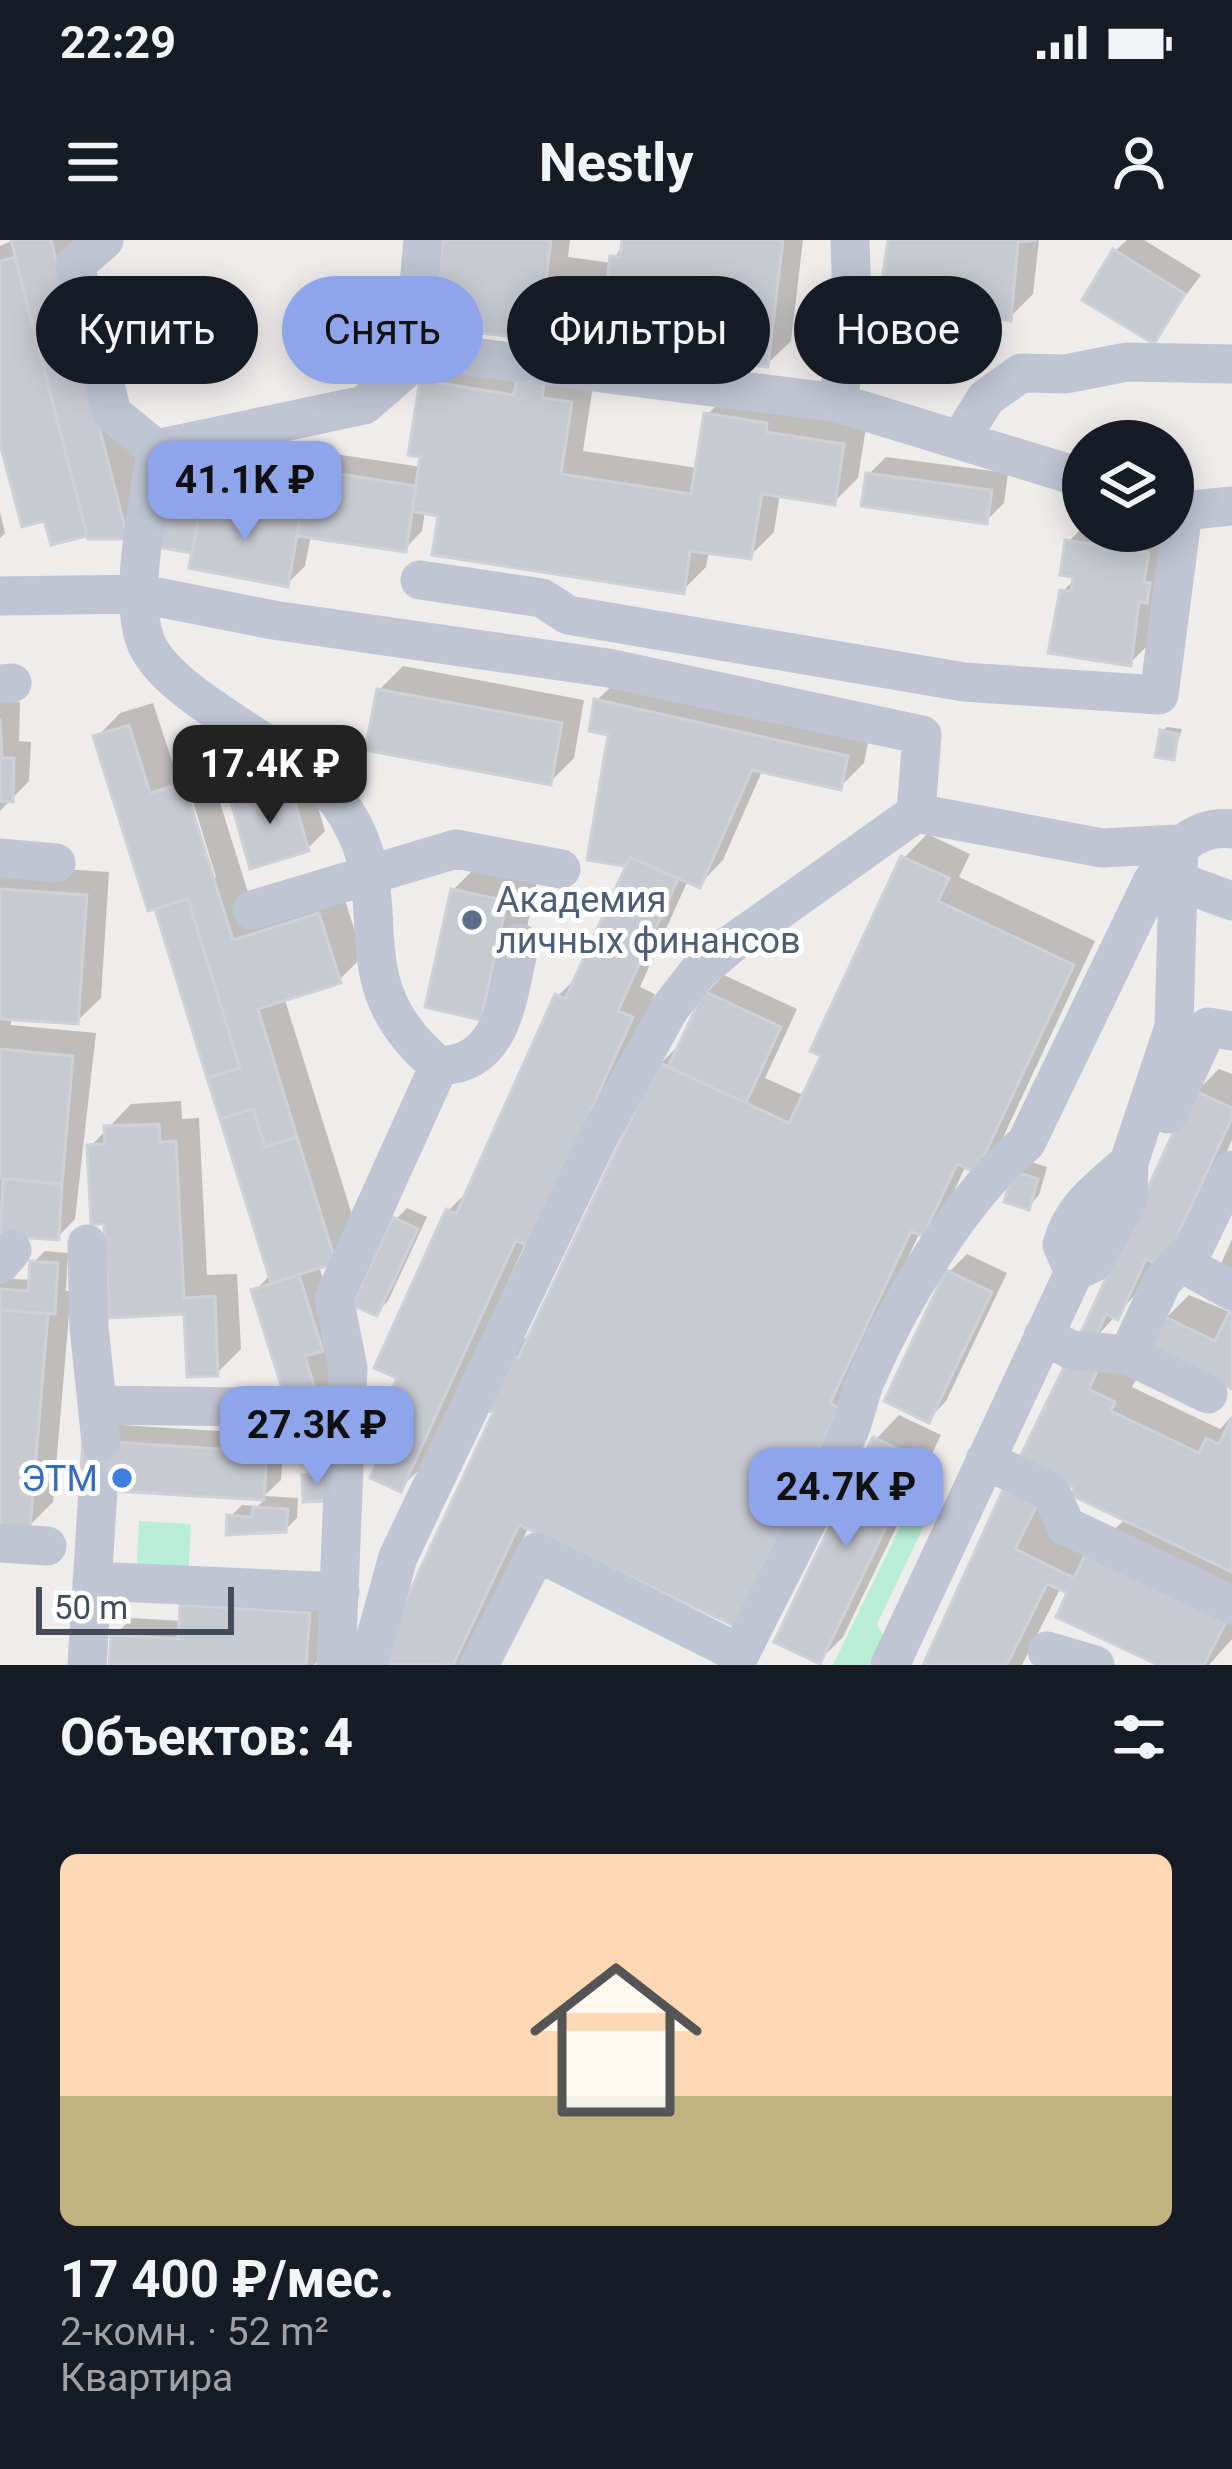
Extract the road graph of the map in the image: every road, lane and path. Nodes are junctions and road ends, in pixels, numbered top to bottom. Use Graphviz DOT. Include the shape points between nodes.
graph roads {
  1 [pos="104,240"];
  2 [pos="423,240"];
  3 [pos="850,240"];
  4 [pos="420,276"];
  5 [pos="483,358"];
  6 [pos="1232,364"];
  7 [pos="387,384"];
  8 [pos="838,403"];
  9 [pos="961,438"];
  10 [pos="156,449"];
  11 [pos="1062,471"];
  12 [pos="1232,506"];
  13 [pos="1194,509"];
  14 [pos="1174,552"];
  15 [pos="420,580"];
  16 [pos="142,594"];
  17 [pos="0,596"];
  18 [pos="261,745"];
  19 [pos="190,777"];
  20 [pos="916,814"];
  21 [pos="1232,829"];
  22 [pos="0,858"];
  23 [pos="1178,862"];
  24 [pos="56,863"];
  25 [pos="561,869"];
  26 [pos="371,874"];
  27 [pos="1232,901"];
  28 [pos="252,910"];
  29 [pos="520,944"];
  30 [pos="1232,1031"];
  31 [pos="439,1066"];
  32 [pos="1232,1170"];
  33 [pos="1128,1181"];
  34 [pos="87,1244"];
  35 [pos="1180,1262"];
  36 [pos="1232,1291"];
  37 [pos="1043,1336"];
  38 [pos="1128,1354"];
  39 [pos="1208,1394"];
  40 [pos="248,1407"];
  41 [pos="986,1460"];
  42 [pos="98,1490"];
  43 [pos="0,1543"];
  44 [pos="47,1546"];
  45 [pos="92,1581"];
  46 [pos="340,1592"];
  47 [pos="1232,1604"];
  48 [pos="1047,1652"];
  49 [pos="735,1659"];
  50 [pos="88,1665"];
  51 [pos="336,1665"];
  52 [pos="368,1665"];
  53 [pos="479,1665"];
  54 [pos="890,1665"];
  55 [pos="1095,1665"];
  1 -- 10 [label="street" via="75,265 85,307 112,413"];
  2 -- 4 [label="street"];
  3 -- 8 [label="street" via="852,302"];
  5 -- 8 [label="street"];
  6 -- 9 [label="street" via="1127,362 1022,373 986,398"];
  7 -- 10 [label="street" via="364,405"];
  8 -- 9 [label="street"];
  9 -- 11 [label="street"];
  10 -- 16 [label="street"];
  12 -- 13 [label="street"];
  14 -- 15 [label="street" via="1159,695 964,682 568,615 542,598"];
  16 -- 17 [label="street"];
  16 -- 18 [label="street" via="141,628 153,656"];
  16 -- 20 [label="street" via="608,668 922,735"];
  18 -- 19 [label="street" via="243,763"];
  18 -- 26 [label="street" via="306,769 336,799 361,836"];
  20 -- 23 [label="street"];
  20 -- 52 [label="street" via="730,945 670,1008 580,1175 398,1557"];
  21 -- 23 [label="street" via="1216,827"];
  22 -- 24 [label="street"];
  23 -- 27 [label="street"];
  23 -- 33 [label="street" via="1174,1027"];
  23 -- 49 [label="street" via="1152,882 1026,1143 919,1269"];
  25 -- 26 [label="street" via="456,849"];
  26 -- 28 [label="street"];
  26 -- 31 [label="street" via="375,972 390,1014"];
  29 -- 31 [label="street" via="499,1028 483,1053 461,1066"];
  30 -- 33 [label="street" via="1208,1027"];
  31 -- 46 [label="street" via="334,1298 348,1368"];
  32 -- 35 [label="street"];
  33 -- 37 [label="street" via="1078,1205 1061,1245 1069,1282"];
  34 -- 40 [label="street" via="99,1423"];
  35 -- 36 [label="street"];
  35 -- 38 [label="street"];
  37 -- 38 [label="street" via="1072,1350"];
  37 -- 41 [label="street"];
  38 -- 39 [label="street"];
  41 -- 47 [label="street" via="1050,1491 1066,1526"];
  41 -- 54 [label="street"];
  42 -- 45 [label="street"];
  43 -- 44 [label="street"];
  45 -- 46 [label="street"];
  45 -- 50 [label="street"];
  46 -- 51 [label="street"];
  48 -- 55 [label="street"];
  49 -- 53 [label="street" via="537,1552"];
}
